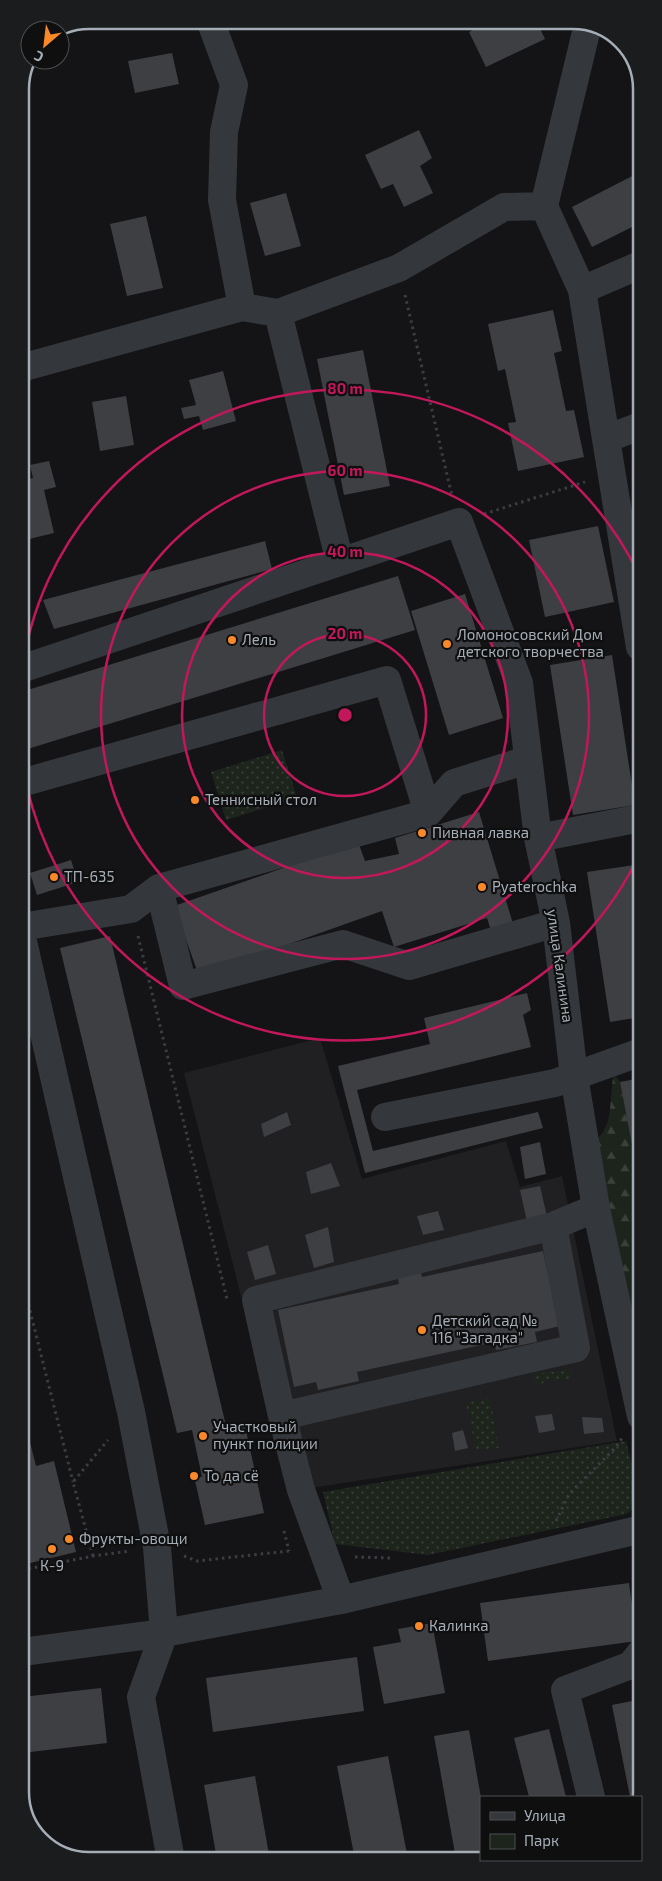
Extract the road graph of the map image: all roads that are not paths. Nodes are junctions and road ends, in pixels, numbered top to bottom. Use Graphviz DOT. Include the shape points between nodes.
graph roads {
  1 [pos="213,29"];
  2 [pos="586,30"];
  3 [pos="544,206"];
  4 [pos="633,268"];
  5 [pos="582,290"];
  6 [pos="242,307"];
  7 [pos="278,313"];
  8 [pos="29,366"];
  9 [pos="633,429"];
  10 [pos="606,439"];
  11 [pos="340,562"];
  12 [pos="633,588"];
  13 [pos="29,666"];
  14 [pos="527,760"];
  15 [pos="29,781"];
  16 [pos="428,813"];
  17 [pos="633,820"];
  18 [pos="538,838"];
  19 [pos="160,888"];
  20 [pos="556,923"];
  21 [pos="29,926"];
  22 [pos="29,968"];
  23 [pos="633,1055"];
  24 [pos="574,1076"];
  25 [pos="384,1117"];
  26 [pos="596,1208"];
  27 [pos="553,1226"];
  28 [pos="282,1416"];
  29 [pos="633,1424"];
  30 [pos="633,1531"];
  31 [pos="341,1600"];
  32 [pos="164,1633"];
  33 [pos="29,1651"];
  34 [pos="633,1662"];
  35 [pos="591,1796"];
  36 [pos="170,1852"];
  1 -- 6 [label="street" via="234,85 224,132 222,200"];
  2 -- 3 [label="street"];
  3 -- 5 [label="street"];
  3 -- 7 [label="street" via="504,207 399,268"];
  4 -- 5 [label="street"];
  5 -- 10 [label="street"];
  6 -- 7 [label="street"];
  6 -- 8 [label="street"];
  7 -- 11 [label="street"];
  9 -- 10 [label="street"];
  10 -- 12 [label="street"];
  11 -- 13 [label="street"];
  11 -- 14 [label="street, улица Калинина" via="459,522 518,683"];
  14 -- 16 [label="street" via="454,782"];
  14 -- 18 [label="street, улица Калинина"];
  15 -- 16 [label="street" via="387,680"];
  16 -- 19 [label="street"];
  17 -- 18 [label="street"];
  18 -- 20 [label="street, улица Калинина"];
  19 -- 20 [label="street" via="183,986 344,944 409,966"];
  19 -- 21 [label="street" via="132,908"];
  20 -- 24 [label="street, улица Калинина"];
  22 -- 32 [label="street" via="131,1412 157,1547"];
  23 -- 24 [label="street"];
  24 -- 25 [label="street" via="555,1083"];
  24 -- 26 [label="street, улица Калинина"];
  26 -- 27 [label="street"];
  26 -- 29 [label="street, улица Калинина"];
  27 -- 28 [label="street" via="256,1300"];
  27 -- 28 [label="street" via="576,1348"];
  28 -- 31 [label="street" via="301,1490"];
  30 -- 31 [label="street"];
  31 -- 32 [label="street"];
  32 -- 33 [label="street"];
  32 -- 36 [label="street" via="141,1697"];
  34 -- 35 [label="street" via="565,1690"];
}
